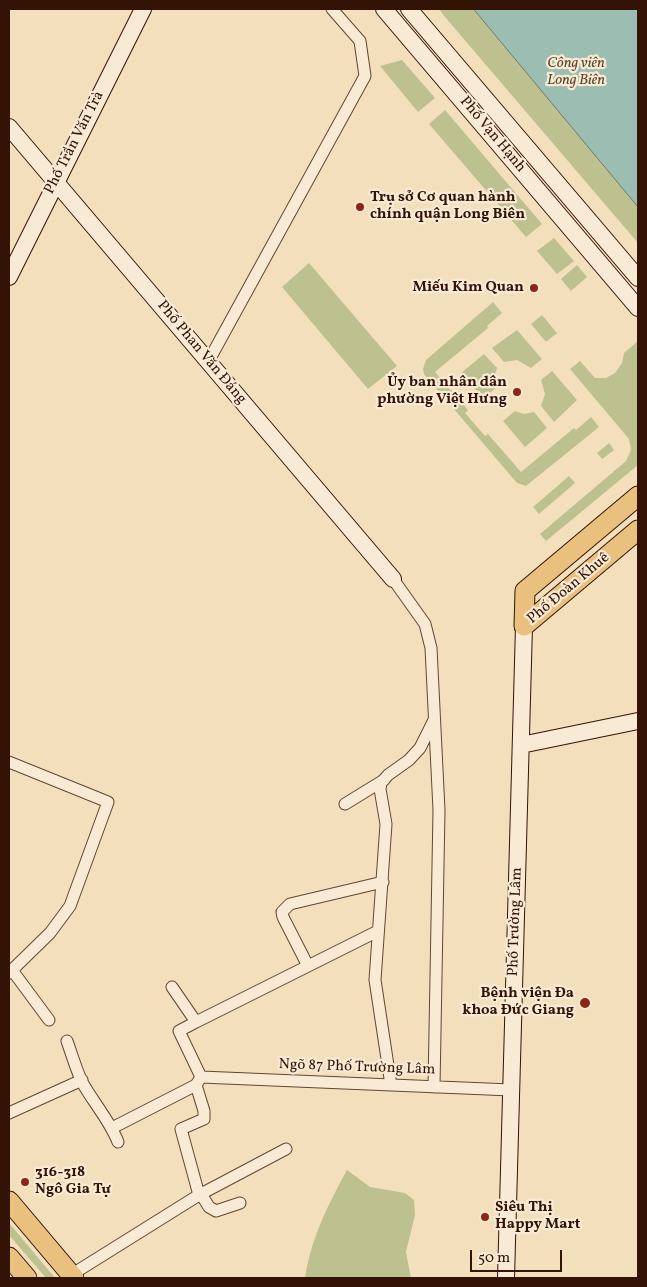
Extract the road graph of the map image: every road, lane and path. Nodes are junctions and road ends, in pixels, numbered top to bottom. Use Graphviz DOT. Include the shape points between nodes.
graph roads {
  1 [pos="143,9"];
  2 [pos="332,9"];
  3 [pos="384,9"];
  4 [pos="409,9"];
  5 [pos="9,127"];
  6 [pos="55,182"];
  7 [pos="9,277"];
  8 [pos="638,278"];
  9 [pos="638,308"];
  10 [pos="208,362"];
  11 [pos="638,496"];
  12 [pos="638,530"];
  13 [pos="393,579"];
  14 [pos="524,626"];
  15 [pos="435,719"];
  16 [pos="638,721"];
  17 [pos="521,745"];
  18 [pos="9,762"];
  19 [pos="384,780"];
  20 [pos="345,804"];
  21 [pos="383,882"];
  22 [pos="378,931"];
  23 [pos="308,966"];
  24 [pos="10,971"];
  25 [pos="172,987"];
  26 [pos="49,1020"];
  27 [pos="196,1022"];
  28 [pos="67,1041"];
  29 [pos="82,1080"];
  30 [pos="198,1081"];
  31 [pos="391,1085"];
  32 [pos="434,1087"];
  33 [pos="511,1090"];
  34 [pos="9,1113"];
  35 [pos="112,1128"];
  36 [pos="118,1142"];
  37 [pos="286,1149"];
  38 [pos="200,1195"];
  39 [pos="9,1201"];
  40 [pos="240,1203"];
  41 [pos="9,1257"];
  42 [pos="73,1277"];
  43 [pos="27,1278"];
  44 [pos="506,1278"];
  1 -- 6 [label="street, Phố Trần Văn Trà"];
  2 -- 10 [label="street" via="360,41 365,76"];
  3 -- 9 [label="street, Phố Vạn Hạnh"];
  4 -- 8 [label="street, Phố Vạn Hạnh"];
  5 -- 6 [label="street, Phố Phan Văn Đáng"];
  6 -- 7 [label="street, Phố Trần Văn Trà"];
  6 -- 10 [label="street, Phố Phan Văn Đáng"];
  10 -- 13 [label="street, Phố Phan Văn Đáng"];
  11 -- 14 [label="main road, Phố Đoàn Khuê" via="526,591"];
  12 -- 14 [label="main road, Phố Đoàn Khuê"];
  13 -- 15 [label="street" via="428,631"];
  14 -- 17 [label="street, Phố Trường Lâm"];
  15 -- 19 [label="street" via="420,748"];
  15 -- 32 [label="street" via="439,817"];
  16 -- 17 [label="street"];
  17 -- 33 [label="street, Phố Trường Lâm"];
  18 -- 24 [label="street" via="108,802 70,906 50,933"];
  19 -- 20 [label="street"];
  19 -- 21 [label="street" via="380,789 386,824"];
  21 -- 22 [label="street"];
  21 -- 23 [label="street" via="290,904 285,908 283,917"];
  22 -- 23 [label="street"];
  22 -- 31 [label="street" via="375,980"];
  23 -- 27 [label="street"];
  24 -- 26 [label="street"];
  25 -- 27 [label="street"];
  27 -- 30 [label="street" via="179,1031"];
  28 -- 29 [label="street"];
  29 -- 34 [label="street"];
  29 -- 35 [label="street" via="104,1120"];
  30 -- 31 [label="street, Ngõ 87 Phố Trường Lâm"];
  30 -- 35 [label="street"];
  30 -- 38 [label="street" via="204,1119 181,1129"];
  31 -- 32 [label="street, Ngõ 87 Phố Trường Lâm"];
  32 -- 33 [label="street, Ngõ 87 Phố Trường Lâm"];
  33 -- 44 [label="street, Phố Trường Lâm"];
  35 -- 36 [label="street"];
  37 -- 38 [label="street"];
  38 -- 40 [label="street" via="216,1211"];
  38 -- 42 [label="street"];
  39 -- 42 [label="main road"];
  41 -- 43 [label="main road"];
}
